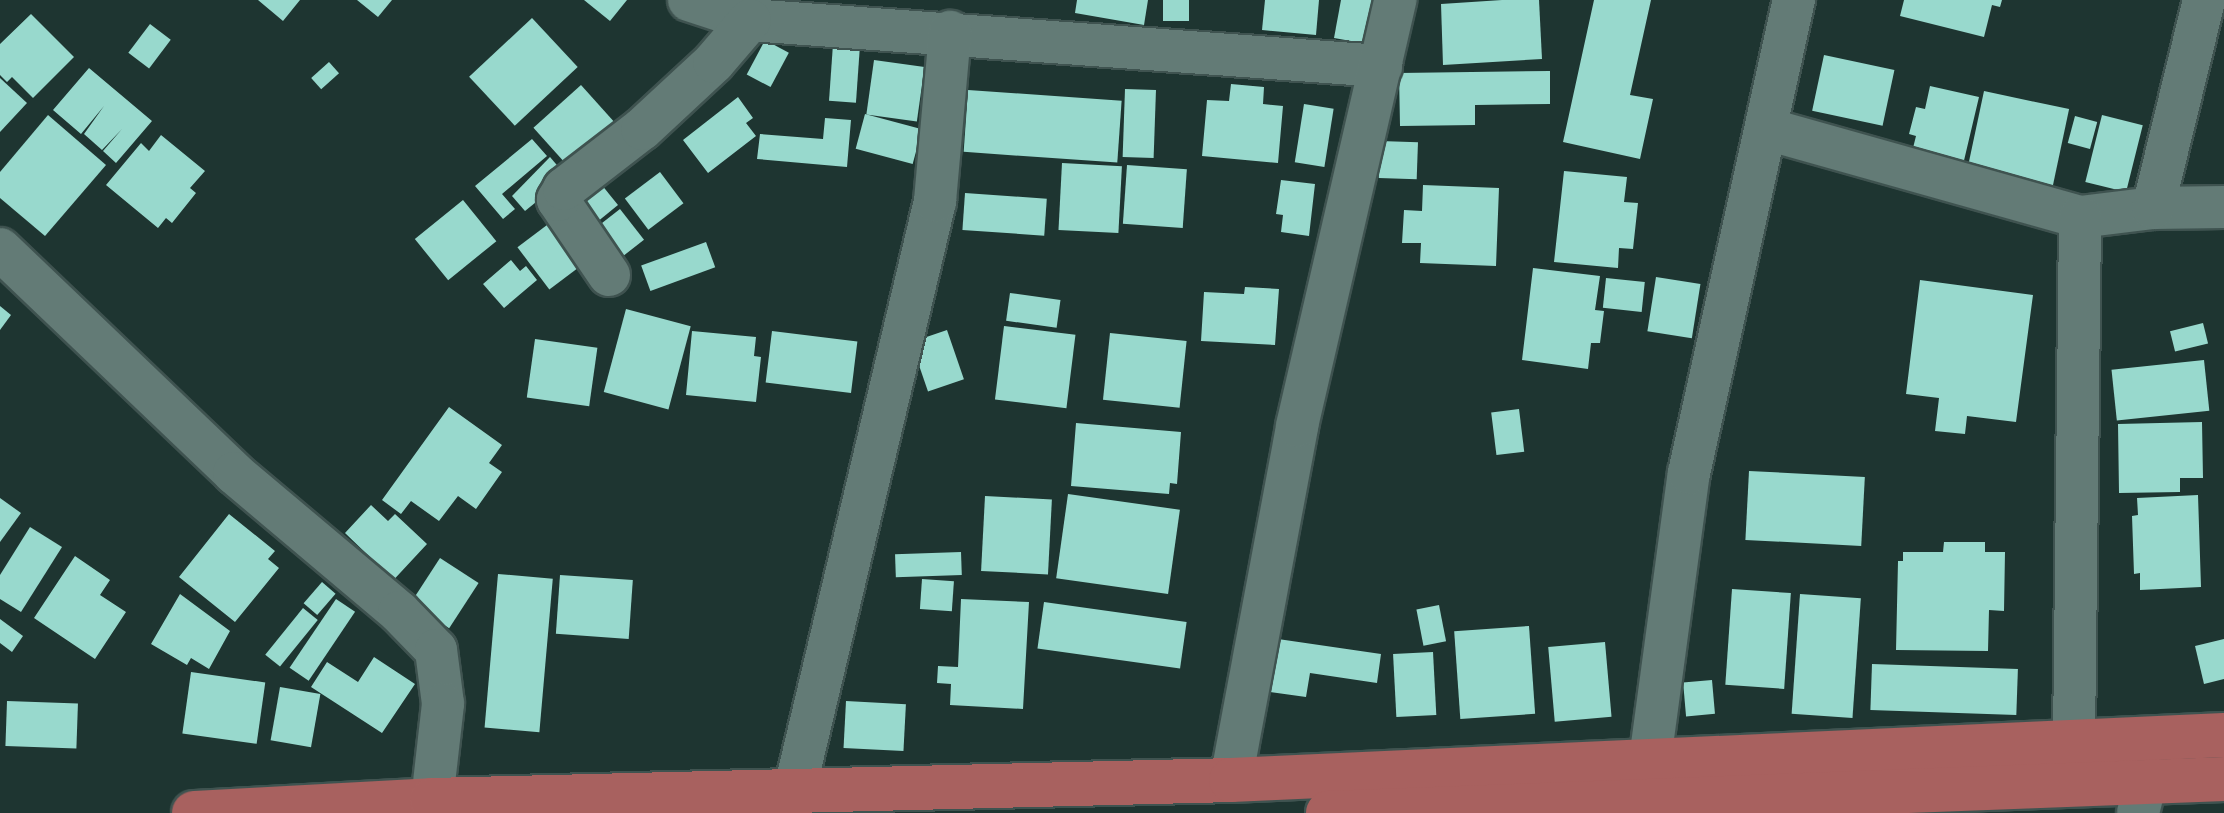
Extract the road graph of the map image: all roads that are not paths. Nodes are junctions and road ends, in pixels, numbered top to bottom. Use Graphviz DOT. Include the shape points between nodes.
graph roads {
  1 [pos="689,0"];
  2 [pos="1395,0"];
  3 [pos="1794,0"];
  4 [pos="2204,0"];
  5 [pos="895,14"];
  6 [pos="750,20"];
  7 [pos="950,32"];
  8 [pos="1381,66"];
  9 [pos="1767,129"];
  10 [pos="2224,207"];
  11 [pos="2153,208"];
  12 [pos="2080,217"];
  13 [pos="0,249"];
  14 [pos="609,275"];
  15 [pos="2224,735"];
  16 [pos="2074,741"];
  17 [pos="2224,779"];
  18 [pos="1231,780"];
  19 [pos="1653,791"];
  20 [pos="794,793"];
  21 [pos="2142,798"];
  22 [pos="432,800"];
  23 [pos="194,813"];
  24 [pos="1328,813"];
  1 -- 6 [label="street"];
  2 -- 8 [label="street"];
  3 -- 9 [label="street"];
  4 -- 11 [label="street"];
  5 -- 6 [label="street"];
  5 -- 7 [label="street"];
  6 -- 14 [label="street" via="652,119 564,189 558,200"];
  7 -- 8 [label="street"];
  7 -- 20 [label="street" via="935,201"];
  8 -- 18 [label="street" via="1297,426"];
  9 -- 12 [label="street"];
  9 -- 19 [label="street" via="1689,473"];
  10 -- 11 [label="street"];
  11 -- 12 [label="street"];
  12 -- 16 [label="street"];
  13 -- 22 [label="street" via="234,473 399,612 436,650 443,704"];
  15 -- 16 [label="main road"];
  16 -- 19 [label="main road"];
  17 -- 21 [label="main road"];
  18 -- 19 [label="main road"];
  18 -- 20 [label="main road"];
  19 -- 21 [label="main road"];
  19 -- 24 [label="main road"];
  20 -- 22 [label="main road"];
  22 -- 23 [label="main road"];
}
